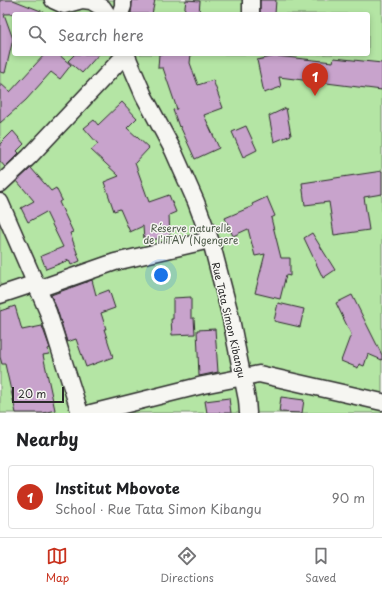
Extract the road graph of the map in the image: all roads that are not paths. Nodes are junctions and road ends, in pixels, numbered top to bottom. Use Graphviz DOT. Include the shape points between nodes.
graph roads {
  1 [pos="52,0"];
  2 [pos="123,0"];
  3 [pos="251,0"];
  4 [pos="106,12"];
  5 [pos="121,12"];
  6 [pos="251,12"];
  7 [pos="124,56"];
  8 [pos="127,56"];
  9 [pos="0,184"];
  10 [pos="0,202"];
  11 [pos="210,240"];
  12 [pos="37,286"];
  13 [pos="0,295"];
  14 [pos="242,377"];
  15 [pos="382,402"];
  16 [pos="80,413"];
  17 [pos="91,413"];
  18 [pos="248,413"];
  1 -- 4 [label="street" via="64,5 82,0 92,1"];
  2 -- 5 [label="street"];
  3 -- 6 [label="street"];
  7 -- 9 [label="street" via="29,158"];
  8 -- 11 [label="street, Rue Tata Simon Kibangu" via="144,96 173,150"];
  10 -- 12 [label="street"];
  11 -- 12 [label="street" via="115,262"];
  11 -- 14 [label="street, Rue Tata Simon Kibangu" via="230,314"];
  12 -- 13 [label="street"];
  12 -- 16 [label="street" via="48,312"];
  14 -- 15 [label="street" via="260,374"];
  14 -- 17 [label="street"];
  14 -- 18 [label="street, Rue Tata Simon Kibangu"];
}
